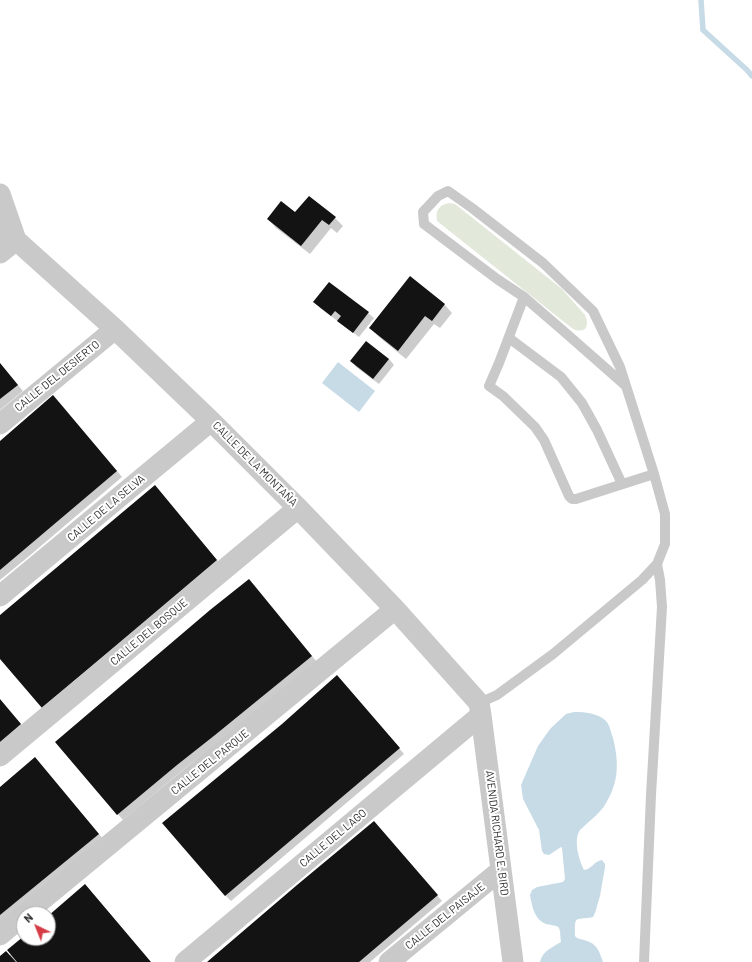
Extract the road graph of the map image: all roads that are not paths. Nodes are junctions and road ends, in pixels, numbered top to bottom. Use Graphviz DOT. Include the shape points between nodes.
graph roads {
  1 [pos="0,194"];
  2 [pos="5,240"];
  3 [pos="524,297"];
  4 [pos="115,329"];
  5 [pos="509,338"];
  6 [pos="626,386"];
  7 [pos="211,421"];
  8 [pos="0,424"];
  9 [pos="654,474"];
  10 [pos="622,484"];
  11 [pos="298,508"];
  12 [pos="657,564"];
  13 [pos="0,596"];
  14 [pos="395,609"];
  15 [pos="480,709"];
  16 [pos="0,756"];
  17 [pos="502,870"];
  18 [pos="36,906"];
  19 [pos="16,922"];
  20 [pos="0,935"];
  21 [pos="185,962"];
  22 [pos="389,962"];
  23 [pos="513,962"];
  24 [pos="644,962"];
  1 -- 2 [label="street"];
  2 -- 4 [label="street, CALLE DE LA MONTAÑA"];
  3 -- 5 [label="lane"];
  3 -- 6 [label="lane"];
  3 -- 6 [label="lane" via="424,224 423,212 438,196 448,191 472,208 543,263 593,311 620,367"];
  4 -- 7 [label="street, CALLE DE LA MONTAÑA"];
  4 -- 8 [label="street, CALLE DEL DESIERTO"];
  5 -- 10 [label="lane" via="561,377 582,403"];
  5 -- 10 [label="lane" via="489,386 535,427 544,440 569,496 576,499"];
  6 -- 9 [label="lane"];
  7 -- 11 [label="street, CALLE DE LA MONTAÑA"];
  7 -- 13 [label="street, CALLE DE LA SELVA"];
  9 -- 10 [label="lane"];
  9 -- 12 [label="lane" via="665,514 665,544"];
  11 -- 14 [label="street, CALLE DE LA MONTAÑA"];
  11 -- 16 [label="street, CALLE DEL BOSQUE"];
  12 -- 15 [label="lane" via="642,580 553,654"];
  12 -- 24 [label="lane" via="662,608"];
  14 -- 15 [label="street, CALLE DE LA MONTAÑA"];
  14 -- 18 [label="street, CALLE DEL PARQUE"];
  15 -- 17 [label="street, AVENIDA RICHARD E. BIRD"];
  15 -- 21 [label="street, CALLE DEL LAGO"];
  17 -- 22 [label="street, CALLE DEL PAISAJE"];
  17 -- 23 [label="street, AVENIDA RICHARD E. BIRD"];
  19 -- 20 [label="street, CALLE DEL PARQUE"];
}
